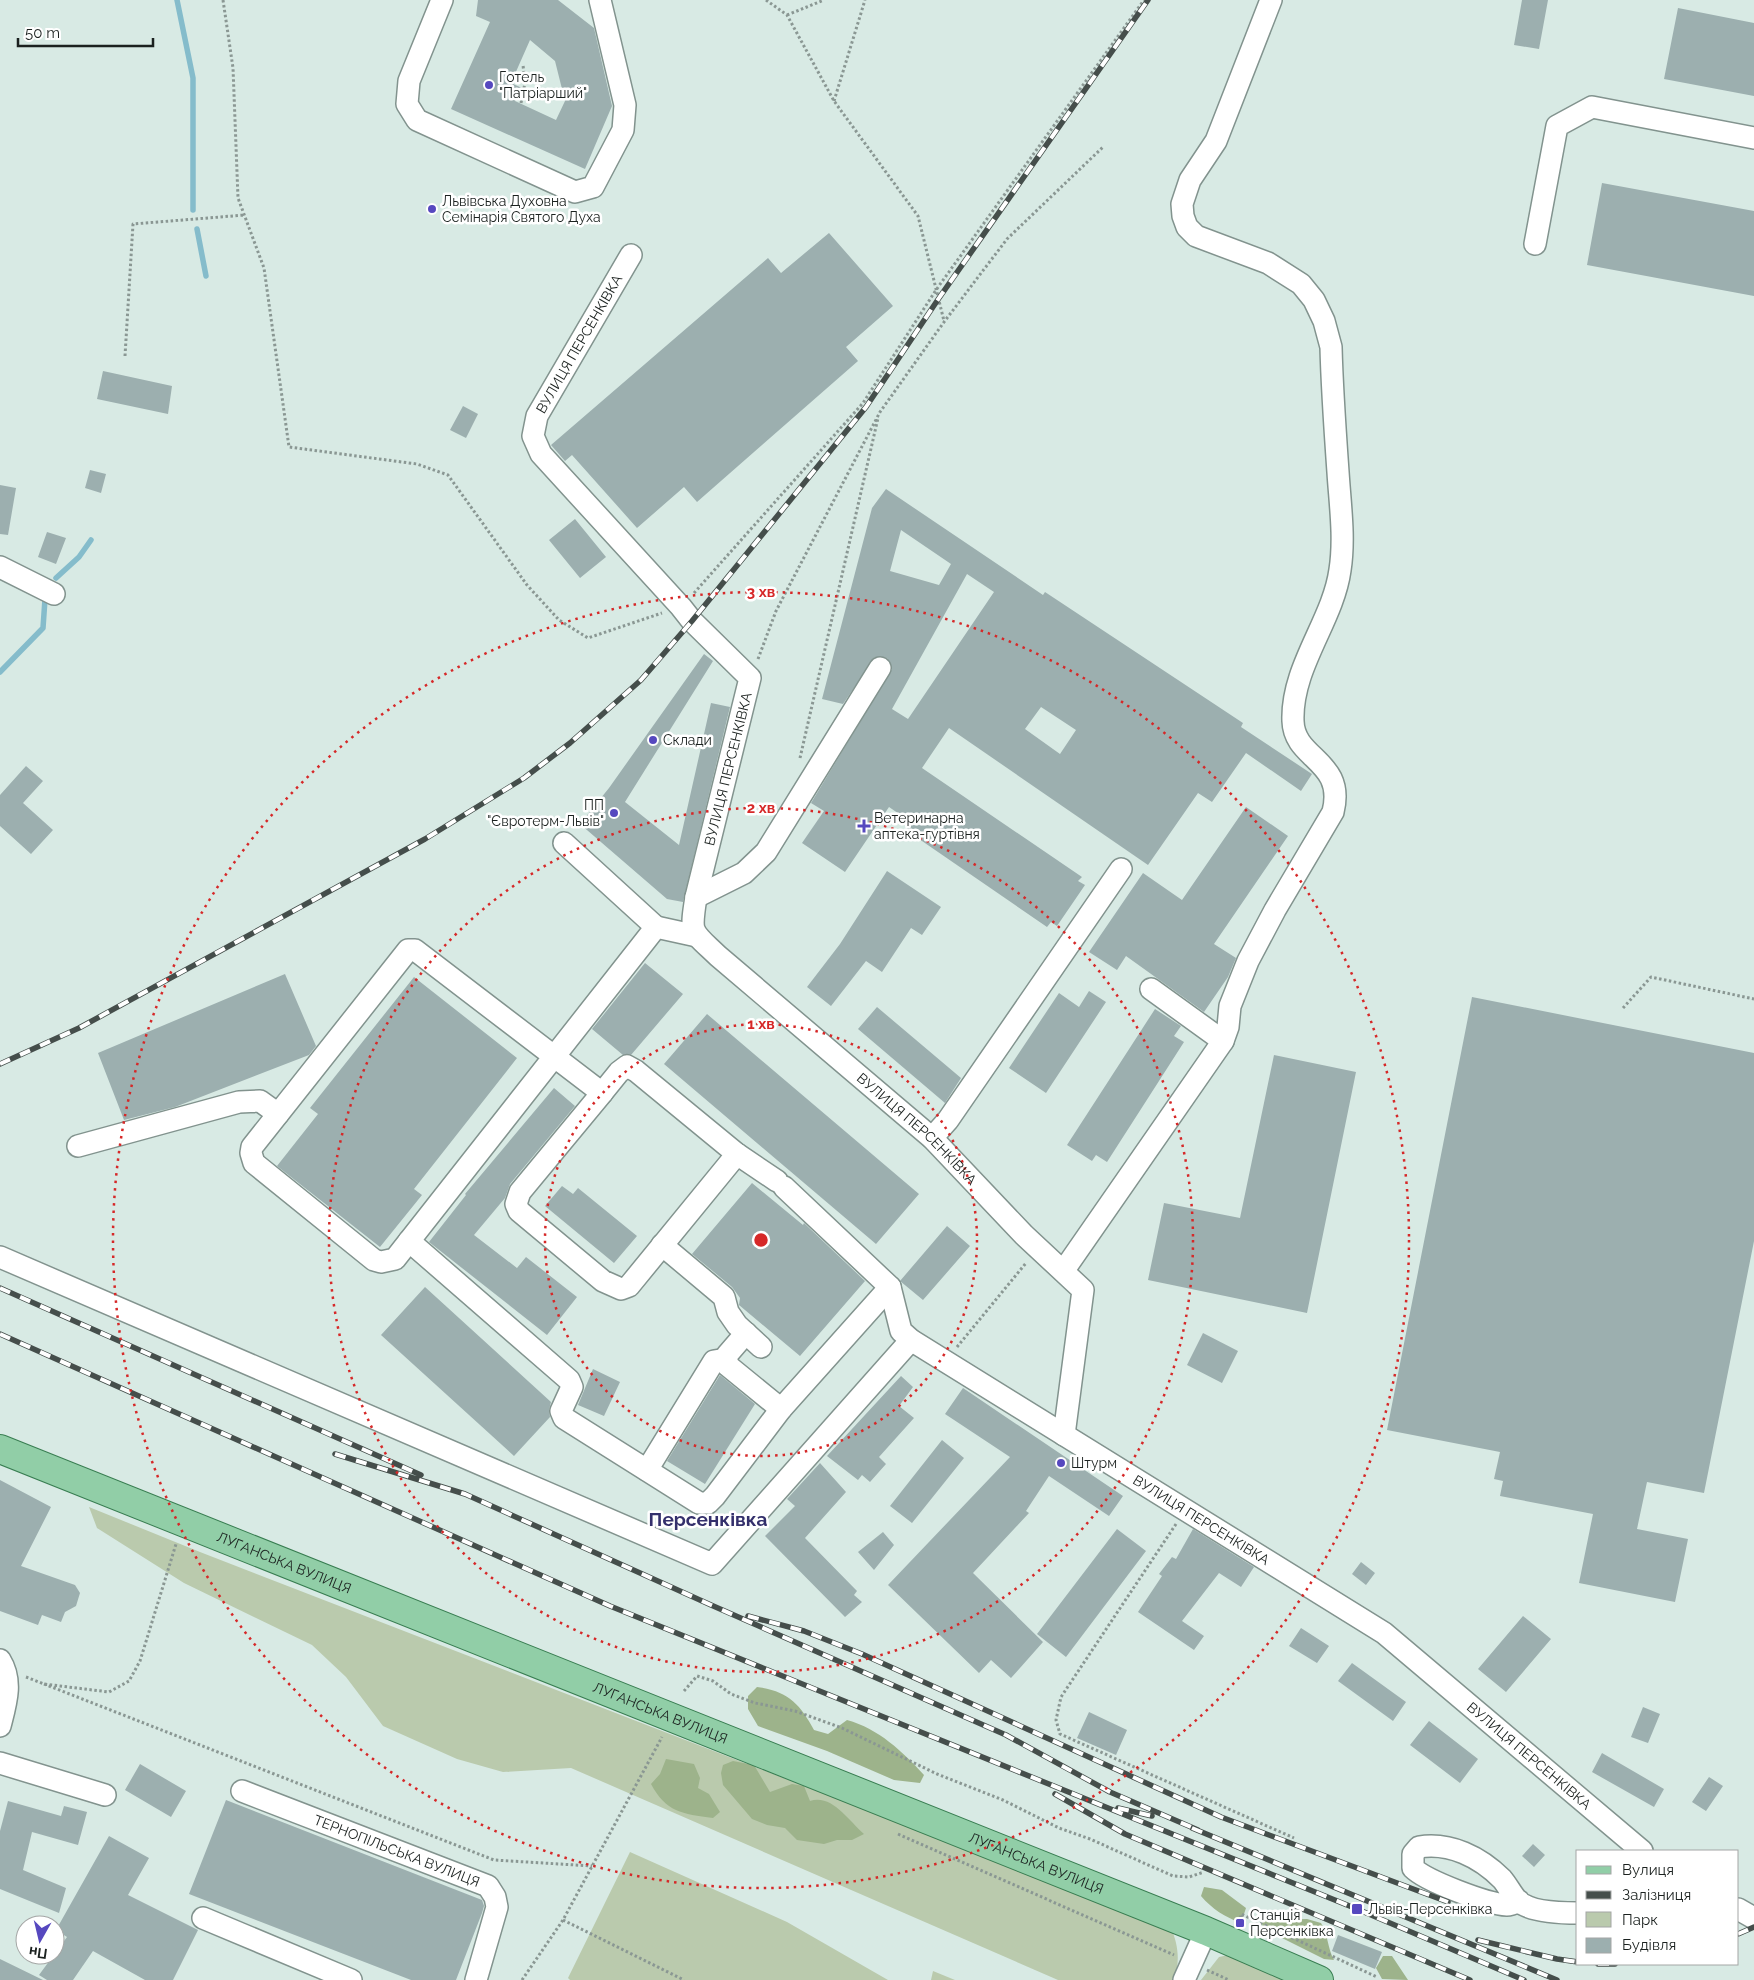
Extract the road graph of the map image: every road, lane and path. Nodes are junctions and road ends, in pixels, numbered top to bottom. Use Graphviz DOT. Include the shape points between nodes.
graph roads {
  1 [pos="223,0"];
  2 [pos="442,0"];
  3 [pos="600,0"];
  4 [pos="766,0"];
  5 [pos="824,0"];
  6 [pos="865,0"];
  7 [pos="1144,0"];
  8 [pos="1271,0"];
  9 [pos="787,15"];
  10 [pos="522,65"];
  11 [pos="834,102"];
  12 [pos="521,104"];
  13 [pos="1754,138"];
  14 [pos="1103,147"];
  15 [pos="245,215"];
  16 [pos="1535,244"];
  17 [pos="631,255"];
  18 [pos="936,290"];
  19 [pos="944,322"];
  20 [pos="125,356"];
  21 [pos="880,412"];
  22 [pos="0,567"];
  23 [pos="54,594"];
  24 [pos="681,607"];
  25 [pos="880,668"];
  26 [pos="750,678"];
  27 [pos="808,784"];
  28 [pos="564,844"];
  29 [pos="1121,869"];
  30 [pos="696,897"];
  31 [pos="656,927"];
  32 [pos="697,936"];
  33 [pos="1151,989"];
  34 [pos="1754,999"];
  35 [pos="1623,1008"];
  36 [pos="1223,1041"];
  37 [pos="555,1057"];
  38 [pos="602,1092"];
  39 [pos="278,1114"];
  40 [pos="932,1138"];
  41 [pos="78,1146"];
  42 [pos="737,1154"];
  43 [pos="409,1241"];
  44 [pos="662,1245"];
  45 [pos="1039,1248"];
  46 [pos="0,1257"];
  47 [pos="1064,1270"];
  48 [pos="890,1288"];
  49 [pos="911,1340"];
  50 [pos="726,1359"];
  51 [pos="945,1361"];
  52 [pos="781,1409"];
  53 [pos="1064,1435"];
  54 [pos="0,1449"];
  55 [pos="647,1470"];
  56 [pos="1186,1510"];
  57 [pos="177,1538"];
  58 [pos="3,1666"];
  59 [pos="44,1684"];
  60 [pos="684,1691"];
  61 [pos="0,1726"];
  62 [pos="665,1732"];
  63 [pos="0,1764"];
  64 [pos="242,1791"];
  65 [pos="105,1796"];
  66 [pos="892,1832"];
  67 [pos="1294,1838"];
  68 [pos="1641,1850"];
  69 [pos="592,1866"];
  70 [pos="1204,1872"];
  71 [pos="1518,1901"];
  72 [pos="1739,1910"];
  73 [pos="1576,1913"];
  74 [pos="203,1918"];
  75 [pos="1754,1918"];
  76 [pos="562,1920"];
  77 [pos="1240,1924"];
  78 [pos="1206,1931"];
  79 [pos="1188,1971"];
  80 [pos="1377,1977"];
  81 [pos="351,1980"];
  82 [pos="476,1980"];
  83 [pos="522,1980"];
  84 [pos="684,1980"];
  85 [pos="1229,1980"];
  86 [pos="1319,1980"];
  1 -- 15 [label="path" via="233,68 238,198"];
  2 -- 3 [label="street" via="409,81 406,104 417,120 574,192 593,187 623,130 626,104"];
  4 -- 9 [label="path"];
  5 -- 9 [label="path"];
  6 -- 11 [label="path"];
  7 -- 18 [label="path"];
  8 -- 36 [label="street" via="1216,141 1190,180 1182,204 1187,227 1196,236 1268,263 1301,284 1314,300 1331,347 1342,525 1341,562 1336,590 1298,687 1293,719 1298,742 1327,771 1334,788 1335,804 1248,961 1230,1006"];
  9 -- 11 [label="path"];
  10 -- 12 [label="path" via="525,83"];
  11 -- 18 [label="path" via="918,216"];
  13 -- 16 [label="street" via="1592,107 1557,126"];
  14 -- 19 [label="path" via="1007,239"];
  15 -- 20 [label="path" via="133,224"];
  15 -- 24 [label="path" via="264,268 289,447 417,464 448,475 527,585 559,620 588,638"];
  17 -- 24 [label="street, ВУЛИЦЯ ПЕРСЕНКІВКА" via="537,416 533,436 541,454"];
  18 -- 19 [label="path"];
  18 -- 24 [label="path" via="863,403"];
  19 -- 21 [label="path"];
  21 -- 26 [label="path" via="776,611"];
  21 -- 27 [label="path" via="799,763"];
  22 -- 23 [label="street"];
  24 -- 26 [label="street, ВУЛИЦЯ ПЕРСЕНКІВКА"];
  25 -- 27 [label="street"];
  26 -- 30 [label="street, ВУЛИЦЯ ПЕРСЕНКІВКА"];
  27 -- 30 [label="street" via="766,852 744,873"];
  28 -- 31 [label="street"];
  29 -- 40 [label="street" via="948,1120"];
  30 -- 32 [label="street, ВУЛИЦЯ ПЕРСЕНКІВКА" via="691,926"];
  31 -- 32 [label="street"];
  31 -- 37 [label="street"];
  32 -- 40 [label="street, ВУЛИЦЯ ПЕРСЕНКІВКА"];
  33 -- 36 [label="street"];
  34 -- 35 [label="path" via="1651,977"];
  36 -- 47 [label="street"];
  37 -- 38 [label="street"];
  37 -- 39 [label="street" via="415,950 408,950"];
  37 -- 43 [label="street"];
  38 -- 42 [label="street" via="627,1066"];
  38 -- 44 [label="street" via="520,1192 516,1204 519,1211 602,1281 621,1289 629,1286"];
  39 -- 41 [label="street" via="260,1101 239,1102"];
  39 -- 43 [label="street" via="252,1147 254,1163 374,1260 395,1259"];
  40 -- 45 [label="street, ВУЛИЦЯ ПЕРСЕНКІВКА"];
  42 -- 44 [label="street"];
  42 -- 48 [label="street" via="781,1184"];
  43 -- 55 [label="street" via="569,1380 572,1387 560,1414 564,1418"];
  44 -- 50 [label="street" via="724,1297 728,1312 754,1340"];
  45 -- 47 [label="street, ВУЛИЦЯ ПЕРСЕНКІВКА"];
  45 -- 51 [label="path"];
  46 -- 49 [label="street" via="712,1564"];
  47 -- 53 [label="street, ВУЛИЦЯ ПЕРСЕНКІВКА" via="1083,1290 1084,1296"];
  48 -- 49 [label="street" via="901,1331"];
  48 -- 52 [label="street"];
  49 -- 51 [label="street"];
  50 -- 52 [label="street" via="727,1365"];
  50 -- 55 [label="street" via="714,1361"];
  51 -- 53 [label="street"];
  52 -- 55 [label="street" via="708,1502 700,1503"];
  53 -- 56 [label="street, ВУЛИЦЯ ПЕРСЕНКІВКА"];
  54 -- 78 [label="main road, ЛУГАНСЬКА ВУЛИЦЯ"];
  56 -- 67 [label="path" via="1060,1697 1056,1720 1060,1734"];
  56 -- 68 [label="street, ВУЛИЦЯ ПЕРСЕНКІВКА" via="1384,1633"];
  57 -- 59 [label="path" via="140,1661 129,1681 109,1692"];
  58 -- 59 [label="path"];
  58 -- 61 [label="street" via="8,1695"];
  59 -- 69 [label="path" via="494,1860"];
  60 -- 70 [label="path" via="697,1676 713,1681 731,1694 755,1704 795,1712 842,1728 937,1774 1173,1876 1189,1877"];
  62 -- 69 [label="path"];
  63 -- 65 [label="street"];
  64 -- 82 [label="street, ТЕРНОПІЛЬСЬКА ВУЛИЦЯ" via="488,1886 495,1897 496,1907"];
  66 -- 79 [label="path"];
  69 -- 76 [label="path"];
  71 -- 73 [label="street" via="1541,1911"];
  72 -- 75 [label="street"];
  74 -- 81 [label="street"];
  76 -- 83 [label="path"];
  76 -- 84 [label="path"];
  77 -- 80 [label="path" via="1241,1914"];
  78 -- 79 [label="street"];
  78 -- 86 [label="main road, ЛУГАНСЬКА ВУЛИЦЯ"];
  79 -- 85 [label="path"];
}
